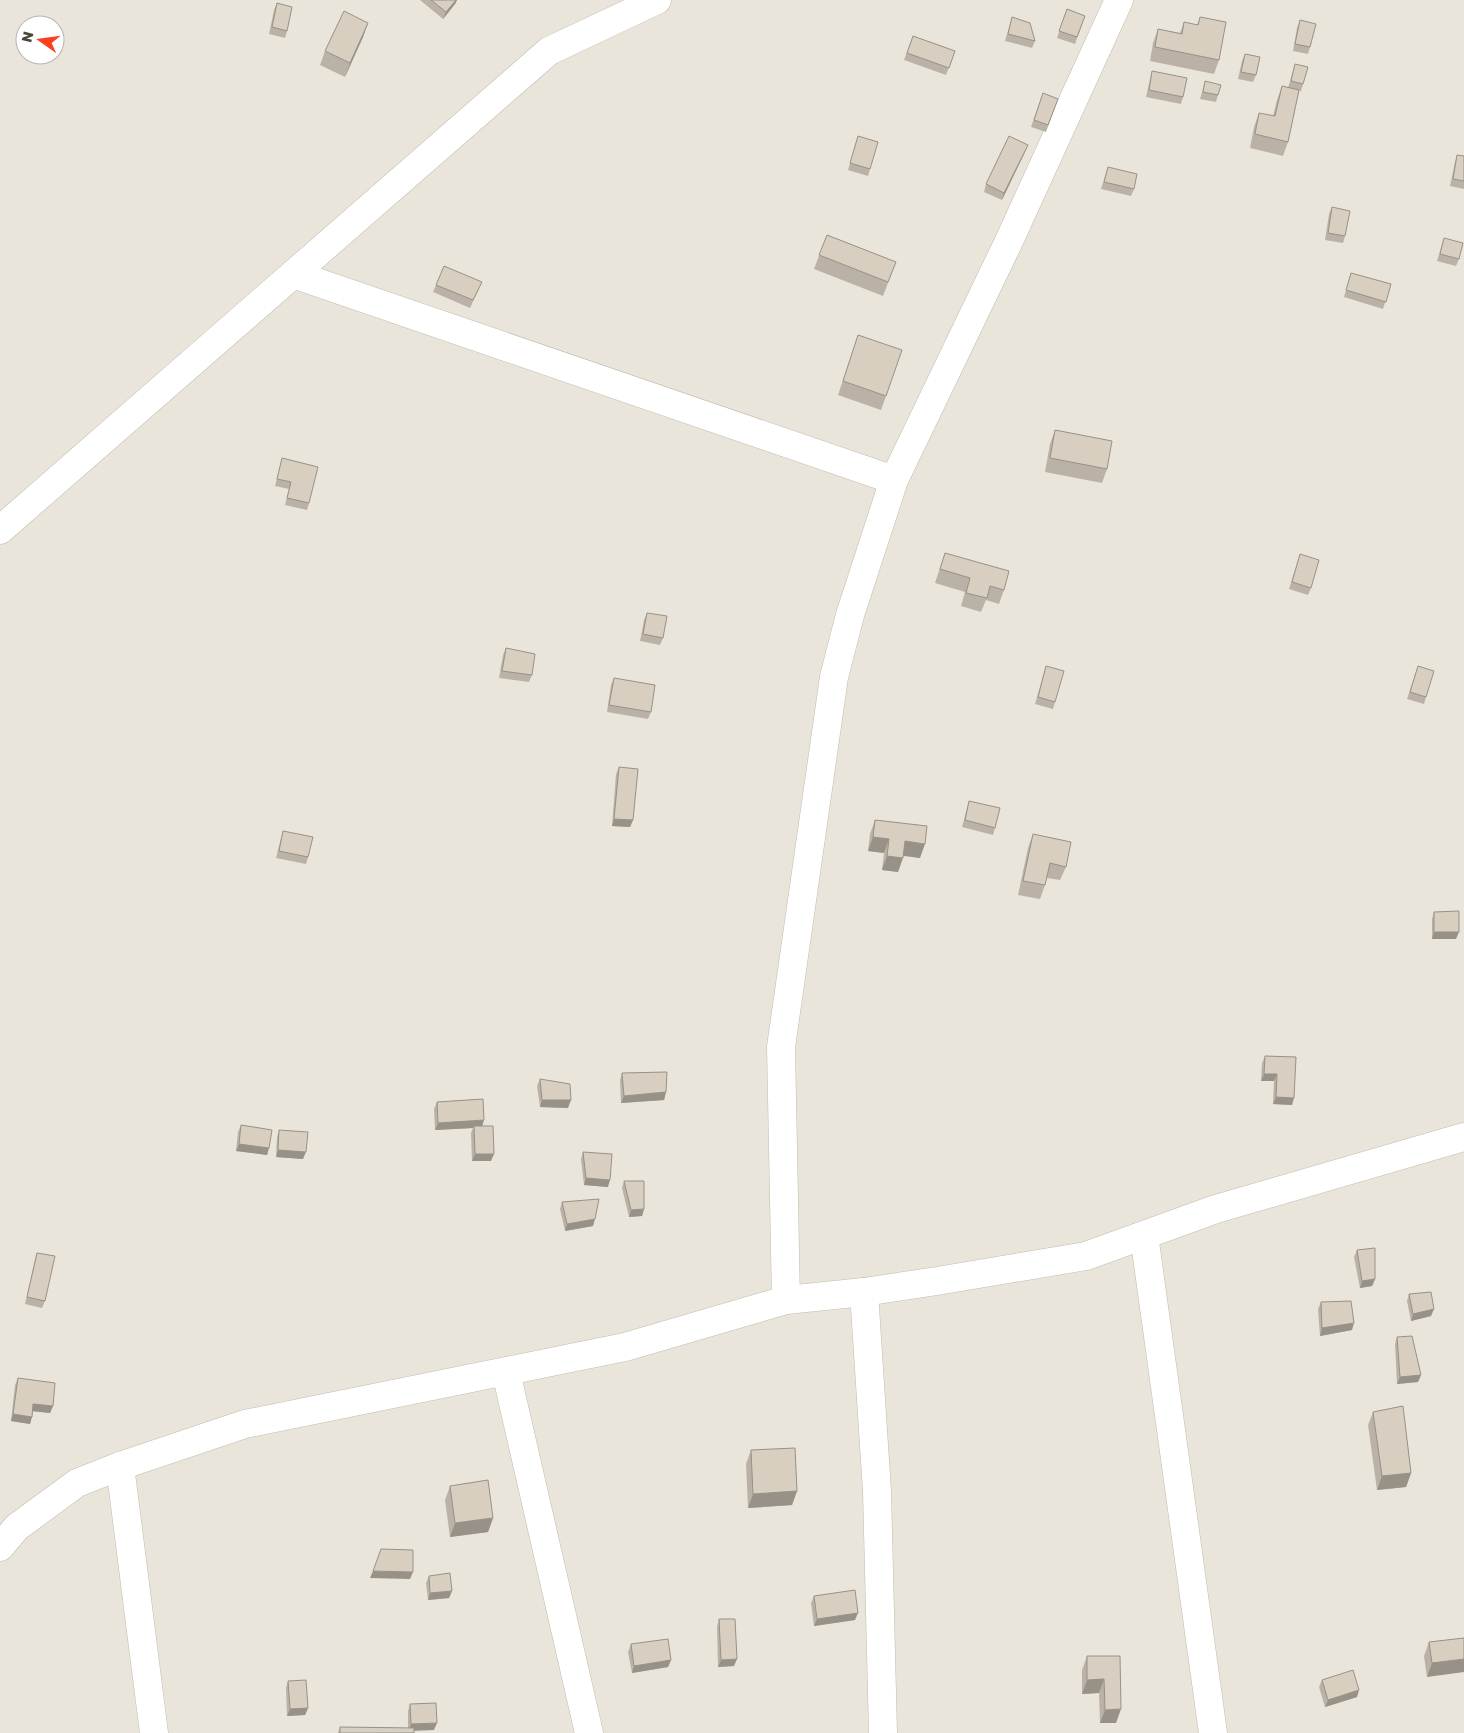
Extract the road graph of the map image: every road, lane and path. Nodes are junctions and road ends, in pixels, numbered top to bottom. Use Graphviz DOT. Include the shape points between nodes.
graph roads {
  1 [pos="657,0"];
  2 [pos="1118,0"];
  3 [pos="293,274"];
  4 [pos="894,480"];
  5 [pos="0,530"];
  6 [pos="1464,1137"];
  7 [pos="1144,1235"];
  8 [pos="864,1292"];
  9 [pos="786,1300"];
  10 [pos="506,1372"];
  11 [pos="120,1466"];
  12 [pos="0,1547"];
  13 [pos="154,1733"];
  14 [pos="589,1733"];
  15 [pos="883,1733"];
  16 [pos="1213,1733"];
  1 -- 3 [label="street" via="549,51"];
  2 -- 4 [label="street" via="1009,241"];
  3 -- 4 [label="street"];
  3 -- 5 [label="street"];
  4 -- 9 [label="street" via="850,615 834,676 781,1047"];
  6 -- 7 [label="street" via="1216,1209"];
  7 -- 8 [label="street" via="1086,1256"];
  7 -- 16 [label="street"];
  8 -- 9 [label="street"];
  8 -- 15 [label="street" via="877,1491"];
  9 -- 10 [label="street" via="625,1347"];
  10 -- 11 [label="street" via="245,1424"];
  10 -- 14 [label="street"];
  11 -- 12 [label="street" via="77,1483 17,1527"];
  11 -- 13 [label="street"];
}
